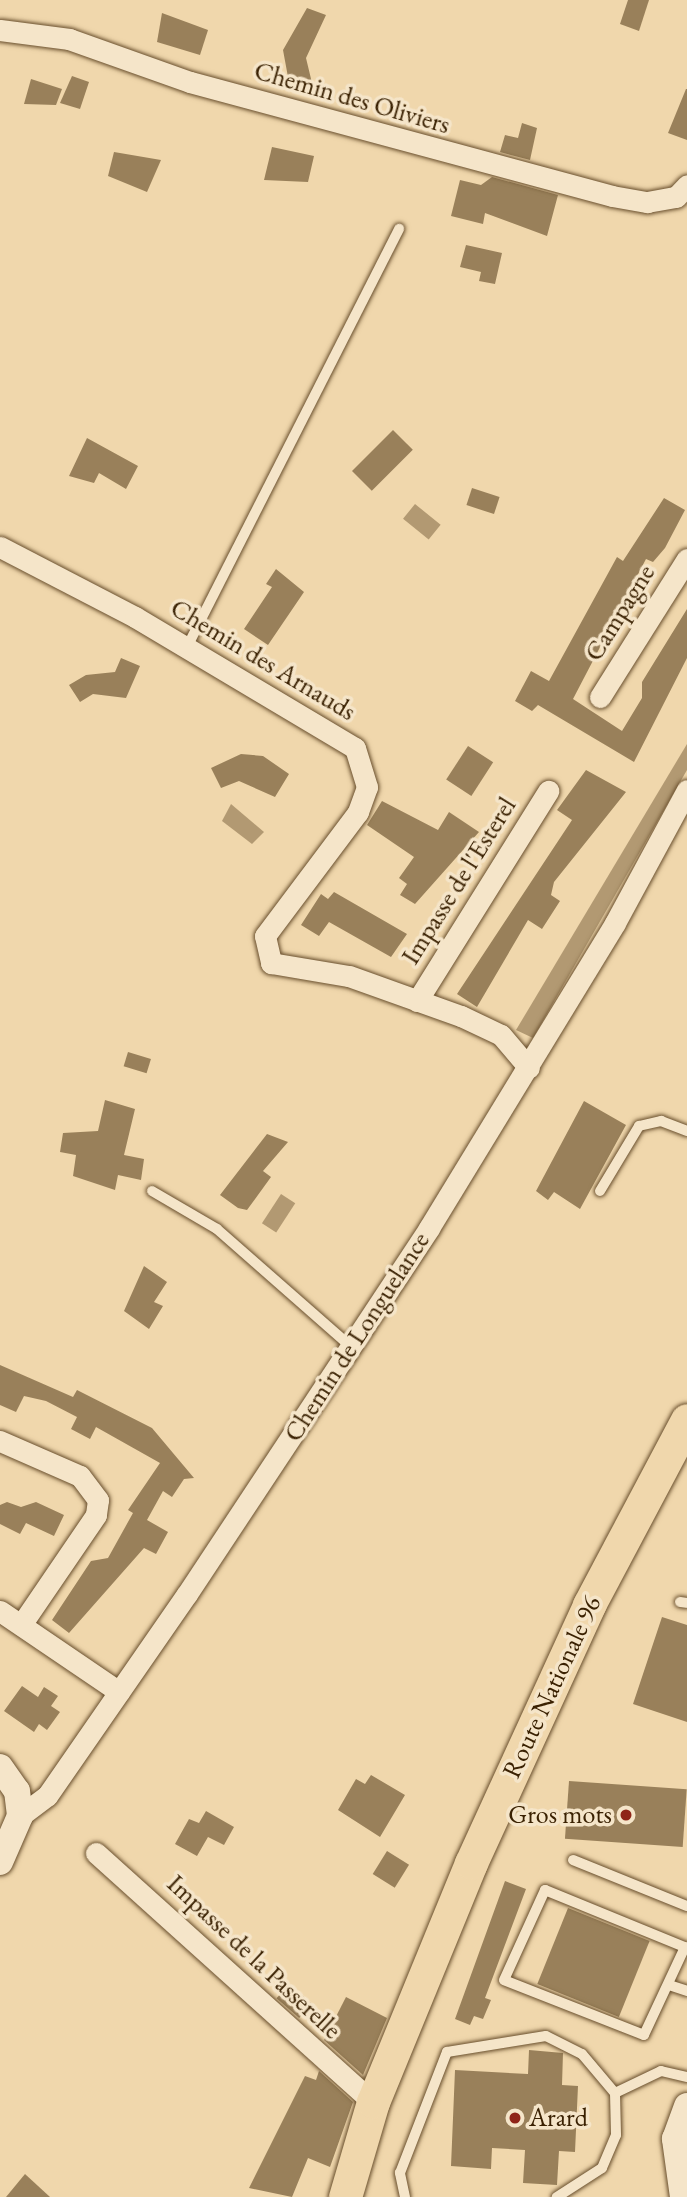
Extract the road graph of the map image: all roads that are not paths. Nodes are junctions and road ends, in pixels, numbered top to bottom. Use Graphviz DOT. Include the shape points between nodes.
graph roads {
  1 [pos="0,30"];
  2 [pos="687,185"];
  3 [pos="399,229"];
  4 [pos="0,547"];
  5 [pos="687,559"];
  6 [pos="187,647"];
  7 [pos="600,696"];
  8 [pos="687,790"];
  9 [pos="548,791"];
  10 [pos="417,1001"];
  11 [pos="529,1068"];
  12 [pos="687,1131"];
  13 [pos="152,1191"];
  14 [pos="600,1191"];
  15 [pos="350,1346"];
  16 [pos="687,1420"];
  17 [pos="0,1441"];
  18 [pos="678,1455"];
  19 [pos="0,1611"];
  20 [pos="21,1625"];
  21 [pos="119,1692"];
  22 [pos="0,1767"];
  23 [pos="20,1816"];
  24 [pos="96,1853"];
  25 [pos="573,1860"];
  26 [pos="0,1863"];
  27 [pos="687,1906"];
  28 [pos="669,1985"];
  29 [pos="687,1991"];
  30 [pos="687,2077"];
  31 [pos="615,2093"];
  32 [pos="373,2102"];
  33 [pos="687,2106"];
  34 [pos="345,2197"];
  35 [pos="405,2197"];
  36 [pos="557,2197"];
  37 [pos="683,2197"];
  1 -- 2 [label="street, Chemin des Oliviers" via="69,39 190,82 612,196 647,202 676,197"];
  3 -- 6 [label="lane"];
  4 -- 6 [label="street, Chemin des Arnauds"];
  5 -- 7 [label="street, Campagne"];
  6 -- 10 [label="street, Chemin des Arnauds" via="324,727 355,748 365,766 367,787 358,812 265,936 271,963 349,976"];
  8 -- 11 [label="street, Chemin de Longuelance"];
  9 -- 10 [label="street, Impasse de l'Esterel"];
  10 -- 11 [label="street, Chemin des Arnauds" via="501,1035"];
  11 -- 15 [label="street, Chemin de Longuelance"];
  12 -- 14 [label="lane" via="661,1121 639,1126"];
  13 -- 15 [label="lane" via="216,1229"];
  15 -- 21 [label="street, Chemin de Longuelance"];
  16 -- 18 [label="main road, Route Nationale 96"];
  17 -- 20 [label="street" via="80,1476 98,1500 96,1515"];
  18 -- 32 [label="main road, Route Nationale 96" via="551,1687"];
  19 -- 20 [label="street"];
  20 -- 21 [label="street"];
  21 -- 23 [label="street, Chemin de Longuelance" via="47,1797"];
  22 -- 23 [label="street" via="17,1791"];
  23 -- 26 [label="street"];
  24 -- 32 [label="street, Impasse de la Passerelle"];
  25 -- 27 [label="lane"];
  28 -- 28 [label="lane" via="644,2035 504,1980 545,1890 685,1947"];
  28 -- 29 [label="lane"];
  30 -- 31 [label="lane" via="661,2071"];
  31 -- 35 [label="lane" via="582,2054 546,2036 447,2052 400,2173"];
  31 -- 36 [label="lane" via="616,2135 602,2168"];
  32 -- 34 [label="main road, Route Nationale 96"];
  33 -- 37 [label="street" via="675,2139"];
}
